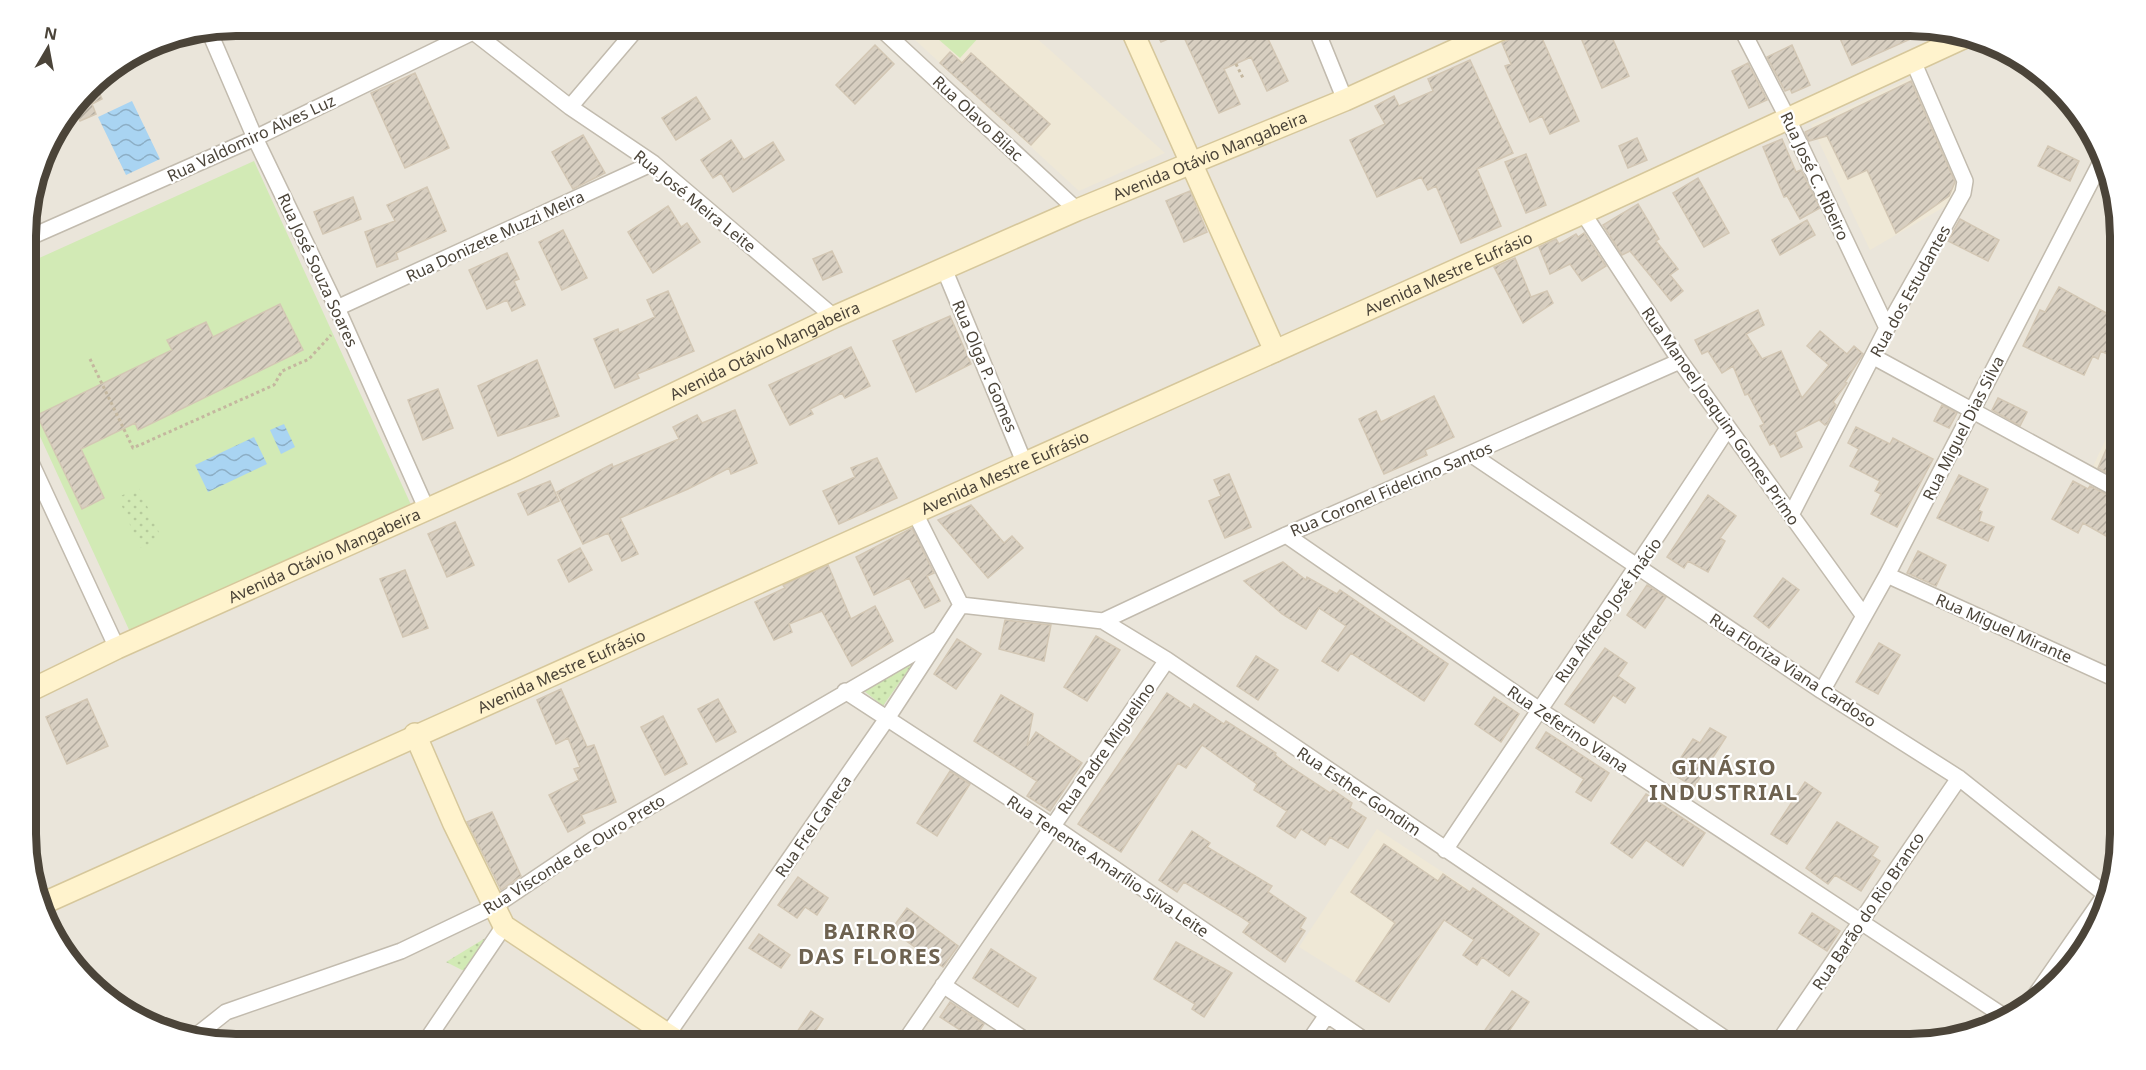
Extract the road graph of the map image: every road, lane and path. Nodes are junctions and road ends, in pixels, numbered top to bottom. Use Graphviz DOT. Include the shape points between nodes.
graph roads {
  1 [pos="455,36"];
  2 [pos="478,36"];
  3 [pos="630,36"];
  4 [pos="889,36"];
  5 [pos="1134,36"];
  6 [pos="1319,36"];
  7 [pos="1486,36"];
  8 [pos="1745,36"];
  9 [pos="212,38"];
  10 [pos="1955,42"];
  11 [pos="1913,61"];
  12 [pos="1236,64"];
  13 [pos="1243,78"];
  14 [pos="1345,100"];
  15 [pos="570,107"];
  16 [pos="1788,119"];
  17 [pos="255,138"];
  18 [pos="653,163"];
  19 [pos="1190,163"];
  20 [pos="2098,168"];
  21 [pos="1077,210"];
  22 [pos="1583,213"];
  23 [pos="36,235"];
  24 [pos="945,271"];
  25 [pos="337,308"];
  26 [pos="834,317"];
  27 [pos="1887,328"];
  28 [pos="1275,351"];
  29 [pos="1874,357"];
  30 [pos="90,359"];
  31 [pos="1680,361"];
  32 [pos="1972,412"];
  33 [pos="1728,428"];
  34 [pos="1472,455"];
  35 [pos="1024,462"];
  36 [pos="36,474"];
  37 [pos="2110,486"];
  38 [pos="428,510"];
  39 [pos="914,511"];
  40 [pos="1791,515"];
  41 [pos="1286,535"];
  42 [pos="1638,568"];
  43 [pos="1887,575"];
  44 [pos="962,605"];
  45 [pos="1864,616"];
  46 [pos="1104,621"];
  47 [pos="938,639"];
  48 [pos="117,648"];
  49 [pos="1167,660"];
  50 [pos="2110,676"];
  51 [pos="36,688"];
  52 [pos="845,691"];
  53 [pos="1822,691"];
  54 [pos="1538,709"];
  55 [pos="886,720"];
  56 [pos="415,734"];
  57 [pos="1959,778"];
  58 [pos="1052,826"];
  59 [pos="1445,850"];
  60 [pos="2101,891"];
  61 [pos="48,901"];
  62 [pos="493,907"];
  63 [pos="2093,914"];
  64 [pos="1861,922"];
  65 [pos="504,926"];
  66 [pos="2046,980"];
  67 [pos="943,985"];
  68 [pos="1999,1013"];
  69 [pos="1327,1015"];
  70 [pos="203,1031"];
  71 [pos="431,1034"];
  72 [pos="660,1034"];
  73 [pos="675,1034"];
  74 [pos="910,1034"];
  75 [pos="1016,1034"];
  76 [pos="1314,1034"];
  77 [pos="1355,1034"];
  78 [pos="1718,1034"];
  79 [pos="1785,1034"];
  1 -- 17 [label="street, Rua Valdomiro Alves Luz"];
  2 -- 15 [label="street, Rua José Meira Leite"];
  3 -- 15 [label="street"];
  4 -- 21 [label="street, Rua Olavo Bilac"];
  5 -- 19 [label="street"];
  6 -- 14 [label="street"];
  7 -- 14 [label="street, Avenida Otávio Mangabeira"];
  8 -- 16 [label="street, Rua José C. Ribeiro"];
  9 -- 17 [label="street, Rua José Souza Soares"];
  10 -- 11 [label="street, Avenida Mestre Eufrásio"];
  11 -- 16 [label="street, Avenida Mestre Eufrásio"];
  11 -- 27 [label="street, Rua dos Estudantes" via="1965,181 1963,193"];
  12 -- 13 [label="path"];
  14 -- 19 [label="street, Avenida Otávio Mangabeira"];
  15 -- 18 [label="street, Rua José Meira Leite"];
  16 -- 22 [label="street, Avenida Mestre Eufrásio"];
  16 -- 27 [label="street, Rua José C. Ribeiro"];
  17 -- 23 [label="street, Rua Valdomiro Alves Luz"];
  17 -- 25 [label="street, Rua José Souza Soares"];
  18 -- 25 [label="street, Rua Donizete Muzzi Meira"];
  18 -- 26 [label="street, Rua José Meira Leite"];
  19 -- 21 [label="street, Avenida Otávio Mangabeira"];
  19 -- 28 [label="street"];
  20 -- 32 [label="street, Rua Miguel Dias Silva"];
  21 -- 24 [label="street, Avenida Otávio Mangabeira"];
  22 -- 28 [label="street, Avenida Mestre Eufrásio"];
  22 -- 31 [label="street, Rua Manoel Joaquim Gomes Primo"];
  24 -- 26 [label="street, Avenida Otávio Mangabeira"];
  24 -- 35 [label="street, Rua Olga P. Gomes"];
  25 -- 30 [label="path" via="333,333 309,359 282,371 274,385 134,448"];
  25 -- 38 [label="street, Rua José Souza Soares"];
  26 -- 38 [label="street, Avenida Otávio Mangabeira"];
  27 -- 29 [label="street, Rua dos Estudantes"];
  28 -- 35 [label="street, Avenida Mestre Eufrásio"];
  29 -- 32 [label="street"];
  29 -- 40 [label="street, Rua dos Estudantes"];
  31 -- 33 [label="street, Rua Manoel Joaquim Gomes Primo"];
  31 -- 34 [label="street, Rua Coronel Fidelcino Santos"];
  32 -- 37 [label="street"];
  32 -- 43 [label="street, Rua Miguel Dias Silva"];
  33 -- 40 [label="street, Rua Manoel Joaquim Gomes Primo"];
  33 -- 42 [label="street, Rua Alfredo José Inácio"];
  34 -- 41 [label="street, Rua Coronel Fidelcino Santos"];
  34 -- 42 [label="street, Rua Floriza Viana Cardoso"];
  35 -- 39 [label="street, Avenida Mestre Eufrásio"];
  36 -- 48 [label="street"];
  38 -- 48 [label="street, Avenida Otávio Mangabeira"];
  39 -- 44 [label="street"];
  39 -- 56 [label="street, Avenida Mestre Eufrásio"];
  40 -- 45 [label="street, Rua Manoel Joaquim Gomes Primo"];
  41 -- 46 [label="street, Rua Coronel Fidelcino Santos"];
  41 -- 54 [label="street, Rua Zeferino Viana"];
  42 -- 53 [label="street, Rua Floriza Viana Cardoso"];
  42 -- 54 [label="street, Rua Alfredo José Inácio"];
  43 -- 45 [label="street, Rua Miguel Dias Silva"];
  43 -- 50 [label="street, Rua Miguel Mirante"];
  44 -- 46 [label="street, Rua Esther Gondim"];
  44 -- 47 [label="street, Rua Frei Caneca"];
  45 -- 53 [label="street, Rua Miguel Dias Silva"];
  46 -- 49 [label="street, Rua Esther Gondim"];
  47 -- 52 [label="street, Rua Visconde de Ouro Preto"];
  47 -- 55 [label="street, Rua Frei Caneca"];
  48 -- 51 [label="street, Avenida Otávio Mangabeira"];
  49 -- 58 [label="street, Rua Padre Miguelino"];
  49 -- 59 [label="street, Rua Esther Gondim"];
  52 -- 55 [label="street, Rua Tenente Amarílio Silva Leite"];
  52 -- 62 [label="street, Rua Visconde de Ouro Preto" via="594,839"];
  53 -- 57 [label="street, Rua Floriza Viana Cardoso"];
  54 -- 59 [label="street, Rua Alfredo José Inácio"];
  54 -- 64 [label="street, Rua Zeferino Viana"];
  55 -- 58 [label="street, Rua Tenente Amarílio Silva Leite"];
  55 -- 73 [label="street, Rua Frei Caneca"];
  56 -- 61 [label="street, Avenida Mestre Eufrásio"];
  56 -- 62 [label="street"];
  57 -- 60 [label="street, Rua Floriza Viana Cardoso"];
  57 -- 64 [label="street, Rua Barão do Rio Branco"];
  58 -- 67 [label="street, Rua Padre Miguelino"];
  58 -- 69 [label="street, Rua Tenente Amarílio Silva Leite"];
  59 -- 78 [label="street, Rua Esther Gondim"];
  62 -- 65 [label="street"];
  62 -- 70 [label="street, Rua Visconde de Ouro Preto" via="401,951 226,1012"];
  63 -- 66 [label="street"];
  64 -- 68 [label="street, Rua Zeferino Viana"];
  64 -- 79 [label="street, Rua Barão do Rio Branco"];
  65 -- 71 [label="street"];
  65 -- 72 [label="street"];
  67 -- 74 [label="street, Rua Padre Miguelino"];
  67 -- 75 [label="street"];
  69 -- 76 [label="street"];
  69 -- 77 [label="street, Rua Tenente Amarílio Silva Leite"];
}
